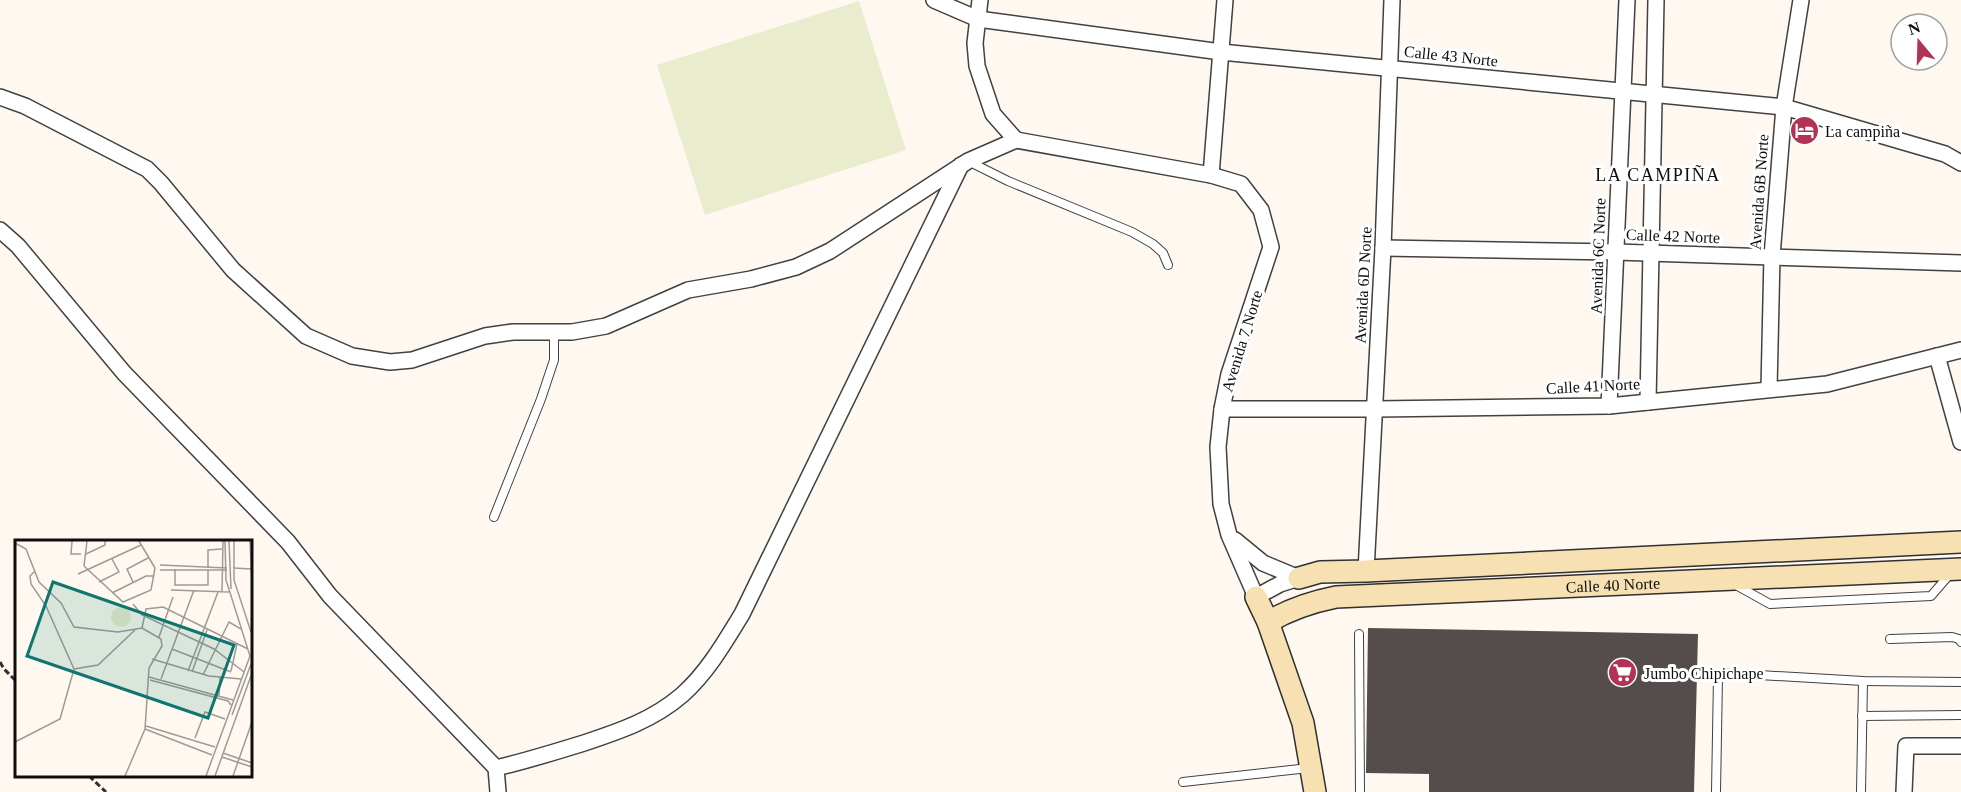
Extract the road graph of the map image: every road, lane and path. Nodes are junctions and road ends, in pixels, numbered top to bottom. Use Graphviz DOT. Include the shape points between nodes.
graph roads {
  1 [pos="934,0"];
  2 [pos="980,0"];
  3 [pos="1225,0"];
  4 [pos="1392,0"];
  5 [pos="1627,0"];
  6 [pos="1656,0"];
  7 [pos="1801,0"];
  8 [pos="978,19"];
  9 [pos="1221,51"];
  10 [pos="1389,68"];
  11 [pos="1622,91"];
  12 [pos="1653,93"];
  13 [pos="0,97"];
  14 [pos="1784,107"];
  15 [pos="1016,140"];
  16 [pos="964,163"];
  17 [pos="1961,163"];
  18 [pos="1211,174"];
  19 [pos="0,230"];
  20 [pos="1383,248"];
  21 [pos="1616,252"];
  22 [pos="1651,254"];
  23 [pos="1772,256"];
  24 [pos="1961,263"];
  25 [pos="1168,265"];
  26 [pos="554,332"];
  27 [pos="1961,350"];
  28 [pos="1937,356"];
  29 [pos="1769,389"];
  30 [pos="1648,402"];
  31 [pos="1609,406"];
  32 [pos="1222,409"];
  33 [pos="1376,409"];
  34 [pos="1961,442"];
  35 [pos="494,517"];
  36 [pos="1229,535"];
  37 [pos="1961,542"];
  38 [pos="1958,569"];
  39 [pos="1366,571"];
  40 [pos="1299,578"];
  41 [pos="1256,597"];
  42 [pos="1268,622"];
  43 [pos="1359,634"];
  44 [pos="1890,639"];
  45 [pos="1961,642"];
  46 [pos="0,662"];
  47 [pos="15,680"];
  48 [pos="1863,681"];
  49 [pos="1961,682"];
  50 [pos="1862,716"];
  51 [pos="1961,716"];
  52 [pos="1961,747"];
  53 [pos="496,768"];
  54 [pos="1311,768"];
  55 [pos="90,777"];
  56 [pos="1183,782"];
  57 [pos="106,792"];
  58 [pos="498,792"];
  59 [pos="1315,792"];
  60 [pos="1360,792"];
  61 [pos="1716,792"];
  62 [pos="1861,792"];
  63 [pos="1904,792"];
  1 -- 8 [label="street, Calle 43 Norte"];
  2 -- 8 [label="street"];
  3 -- 9 [label="street"];
  4 -- 10 [label="street, Avenida 6D Norte"];
  5 -- 11 [label="street, Avenida 6C Norte"];
  6 -- 12 [label="street"];
  7 -- 14 [label="street, Avenida 6B Norte"];
  8 -- 9 [label="street, Calle 43 Norte"];
  8 -- 15 [label="street" via="977,66 993,114"];
  9 -- 10 [label="street, Calle 43 Norte"];
  9 -- 18 [label="street"];
  10 -- 11 [label="street, Calle 43 Norte"];
  10 -- 20 [label="street, Avenida 6D Norte"];
  11 -- 12 [label="street, Calle 43 Norte"];
  11 -- 21 [label="street, Avenida 6C Norte"];
  12 -- 14 [label="street, Calle 43 Norte"];
  12 -- 22 [label="street"];
  13 -- 26 [label="street" via="147,169 233,270 306,336 352,356 390,362 412,360 485,336"];
  14 -- 17 [label="street, Calle 43 Norte" via="1945,154"];
  14 -- 23 [label="street, Avenida 6B Norte"];
  15 -- 16 [label="street"];
  15 -- 18 [label="street, Avenida 7 Norte"];
  16 -- 25 [label="lane" via="1132,232 1163,253"];
  16 -- 26 [label="street" via="830,251 796,267 688,291 606,326"];
  16 -- 53 [label="street" via="742,614 720,651 684,694 657,714 621,731"];
  18 -- 32 [label="street, Avenida 7 Norte" via="1241,184 1261,210 1271,247 1229,374"];
  19 -- 53 [label="street" via="18,246 124,373 288,542 330,596"];
  20 -- 21 [label="street, Calle 42 Norte"];
  20 -- 33 [label="street, Avenida 6D Norte"];
  21 -- 22 [label="street, Calle 42 Norte"];
  21 -- 31 [label="street, Avenida 6C Norte"];
  22 -- 23 [label="street, Calle 42 Norte"];
  22 -- 30 [label="street"];
  23 -- 24 [label="street, Calle 42 Norte"];
  23 -- 29 [label="street, Avenida 6B Norte"];
  26 -- 35 [label="lane" via="554,360"];
  27 -- 28 [label="street, Calle 41 Norte"];
  28 -- 29 [label="street, Calle 41 Norte" via="1827,384"];
  28 -- 34 [label="street"];
  29 -- 30 [label="street, Calle 41 Norte"];
  30 -- 31 [label="street, Calle 41 Norte"];
  31 -- 33 [label="street, Calle 41 Norte"];
  32 -- 33 [label="street, Calle 41 Norte"];
  32 -- 36 [label="street, Avenida 7 Norte" via="1219,478"];
  33 -- 39 [label="street, Avenida 6D Norte"];
  36 -- 40 [label="street" via="1263,563"];
  36 -- 41 [label="street, Avenida 7 Norte"];
  37 -- 39 [label="street, Calle 40 Norte"];
  38 -- 42 [label="street, Calle 40 Norte" via="1336,597 1309,602"];
  39 -- 40 [label="street, Calle 40 Norte" via="1320,572"];
  40 -- 41 [label="street, Calle 40 Norte"];
  41 -- 42 [label="street, Avenida 7 Norte"];
  42 -- 54 [label="street, Avenida 7 Norte" via="1303,723"];
  43 -- 60 [label="lane"];
  44 -- 45 [label="lane" via="1952,637"];
  46 -- 47 [label="path"];
  48 -- 49 [label="lane"];
  48 -- 50 [label="lane"];
  48 -- 61 [label="lane" via="1721,674"];
  50 -- 51 [label="lane"];
  50 -- 62 [label="lane"];
  52 -- 63 [label="street" via="1906,746"];
  53 -- 58 [label="street"];
  54 -- 56 [label="lane"];
  54 -- 59 [label="street, Avenida 7 Norte"];
  55 -- 57 [label="path"];
}
